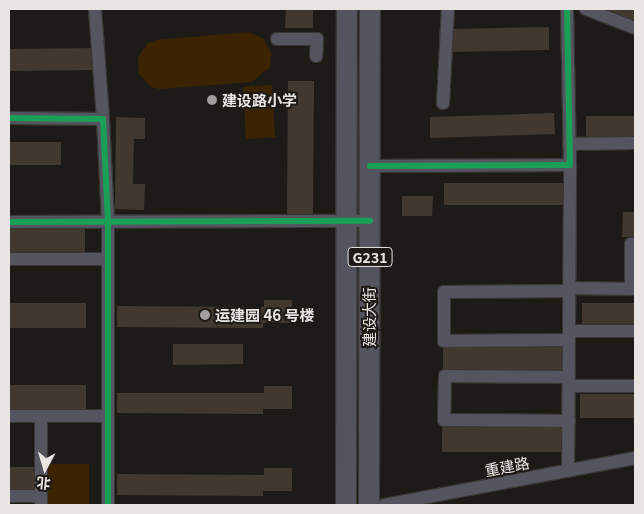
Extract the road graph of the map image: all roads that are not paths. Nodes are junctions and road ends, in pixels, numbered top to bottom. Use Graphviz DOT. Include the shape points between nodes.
graph roads {
  1 [pos="95,9"];
  2 [pos="347,9"];
  3 [pos="370,9"];
  4 [pos="448,9"];
  5 [pos="567,9"];
  6 [pos="586,9"];
  7 [pos="635,28"];
  8 [pos="277,39"];
  9 [pos="316,56"];
  10 [pos="443,103"];
  11 [pos="9,118"];
  12 [pos="103,119"];
  13 [pos="635,143"];
  14 [pos="569,144"];
  15 [pos="570,165"];
  16 [pos="370,166"];
  17 [pos="370,221"];
  18 [pos="9,222"];
  19 [pos="108,222"];
  20 [pos="346,222"];
  21 [pos="635,244"];
  22 [pos="9,259"];
  23 [pos="108,260"];
  24 [pos="633,289"];
  25 [pos="569,290"];
  26 [pos="635,331"];
  27 [pos="569,336"];
  28 [pos="569,381"];
  29 [pos="635,386"];
  30 [pos="9,416"];
  31 [pos="41,416"];
  32 [pos="108,416"];
  33 [pos="569,421"];
  34 [pos="635,458"];
  35 [pos="568,471"];
  36 [pos="9,496"];
  37 [pos="41,501"];
  38 [pos="108,505"];
  39 [pos="346,505"];
  40 [pos="368,505"];
  41 [pos="384,505"];
  1 -- 12 [label="street"];
  2 -- 20 [label="highway, 建设大街 / G231"];
  3 -- 16 [label="highway, 建设大街 / G231"];
  4 -- 10 [label="street"];
  5 -- 14 [label="street"];
  6 -- 7 [label="street"];
  8 -- 9 [label="street" via="317,40"];
  11 -- 12 [label="street"];
  12 -- 19 [label="street"];
  13 -- 14 [label="street"];
  14 -- 15 [label="street"];
  15 -- 16 [label="street"];
  15 -- 25 [label="street"];
  16 -- 17 [label="highway, 建设大街 / G231"];
  17 -- 20 [label="street"];
  17 -- 40 [label="highway, 建设大街 / G231"];
  18 -- 19 [label="street"];
  19 -- 20 [label="street"];
  19 -- 23 [label="street"];
  20 -- 39 [label="highway, 建设大街 / G231"];
  21 -- 24 [label="street" via="631,244"];
  22 -- 23 [label="street"];
  23 -- 32 [label="street"];
  24 -- 25 [label="street"];
  25 -- 27 [label="street"];
  25 -- 27 [label="street" via="444,292 444,341"];
  26 -- 27 [label="street"];
  27 -- 28 [label="street"];
  28 -- 29 [label="street"];
  28 -- 33 [label="street"];
  28 -- 33 [label="street" via="444,376 444,420"];
  30 -- 31 [label="street"];
  31 -- 32 [label="street"];
  31 -- 37 [label="street"];
  32 -- 38 [label="street"];
  33 -- 35 [label="street"];
  34 -- 35 [label="street, 重建路"];
  35 -- 41 [label="street, 重建路"];
  36 -- 37 [label="street"];
}
